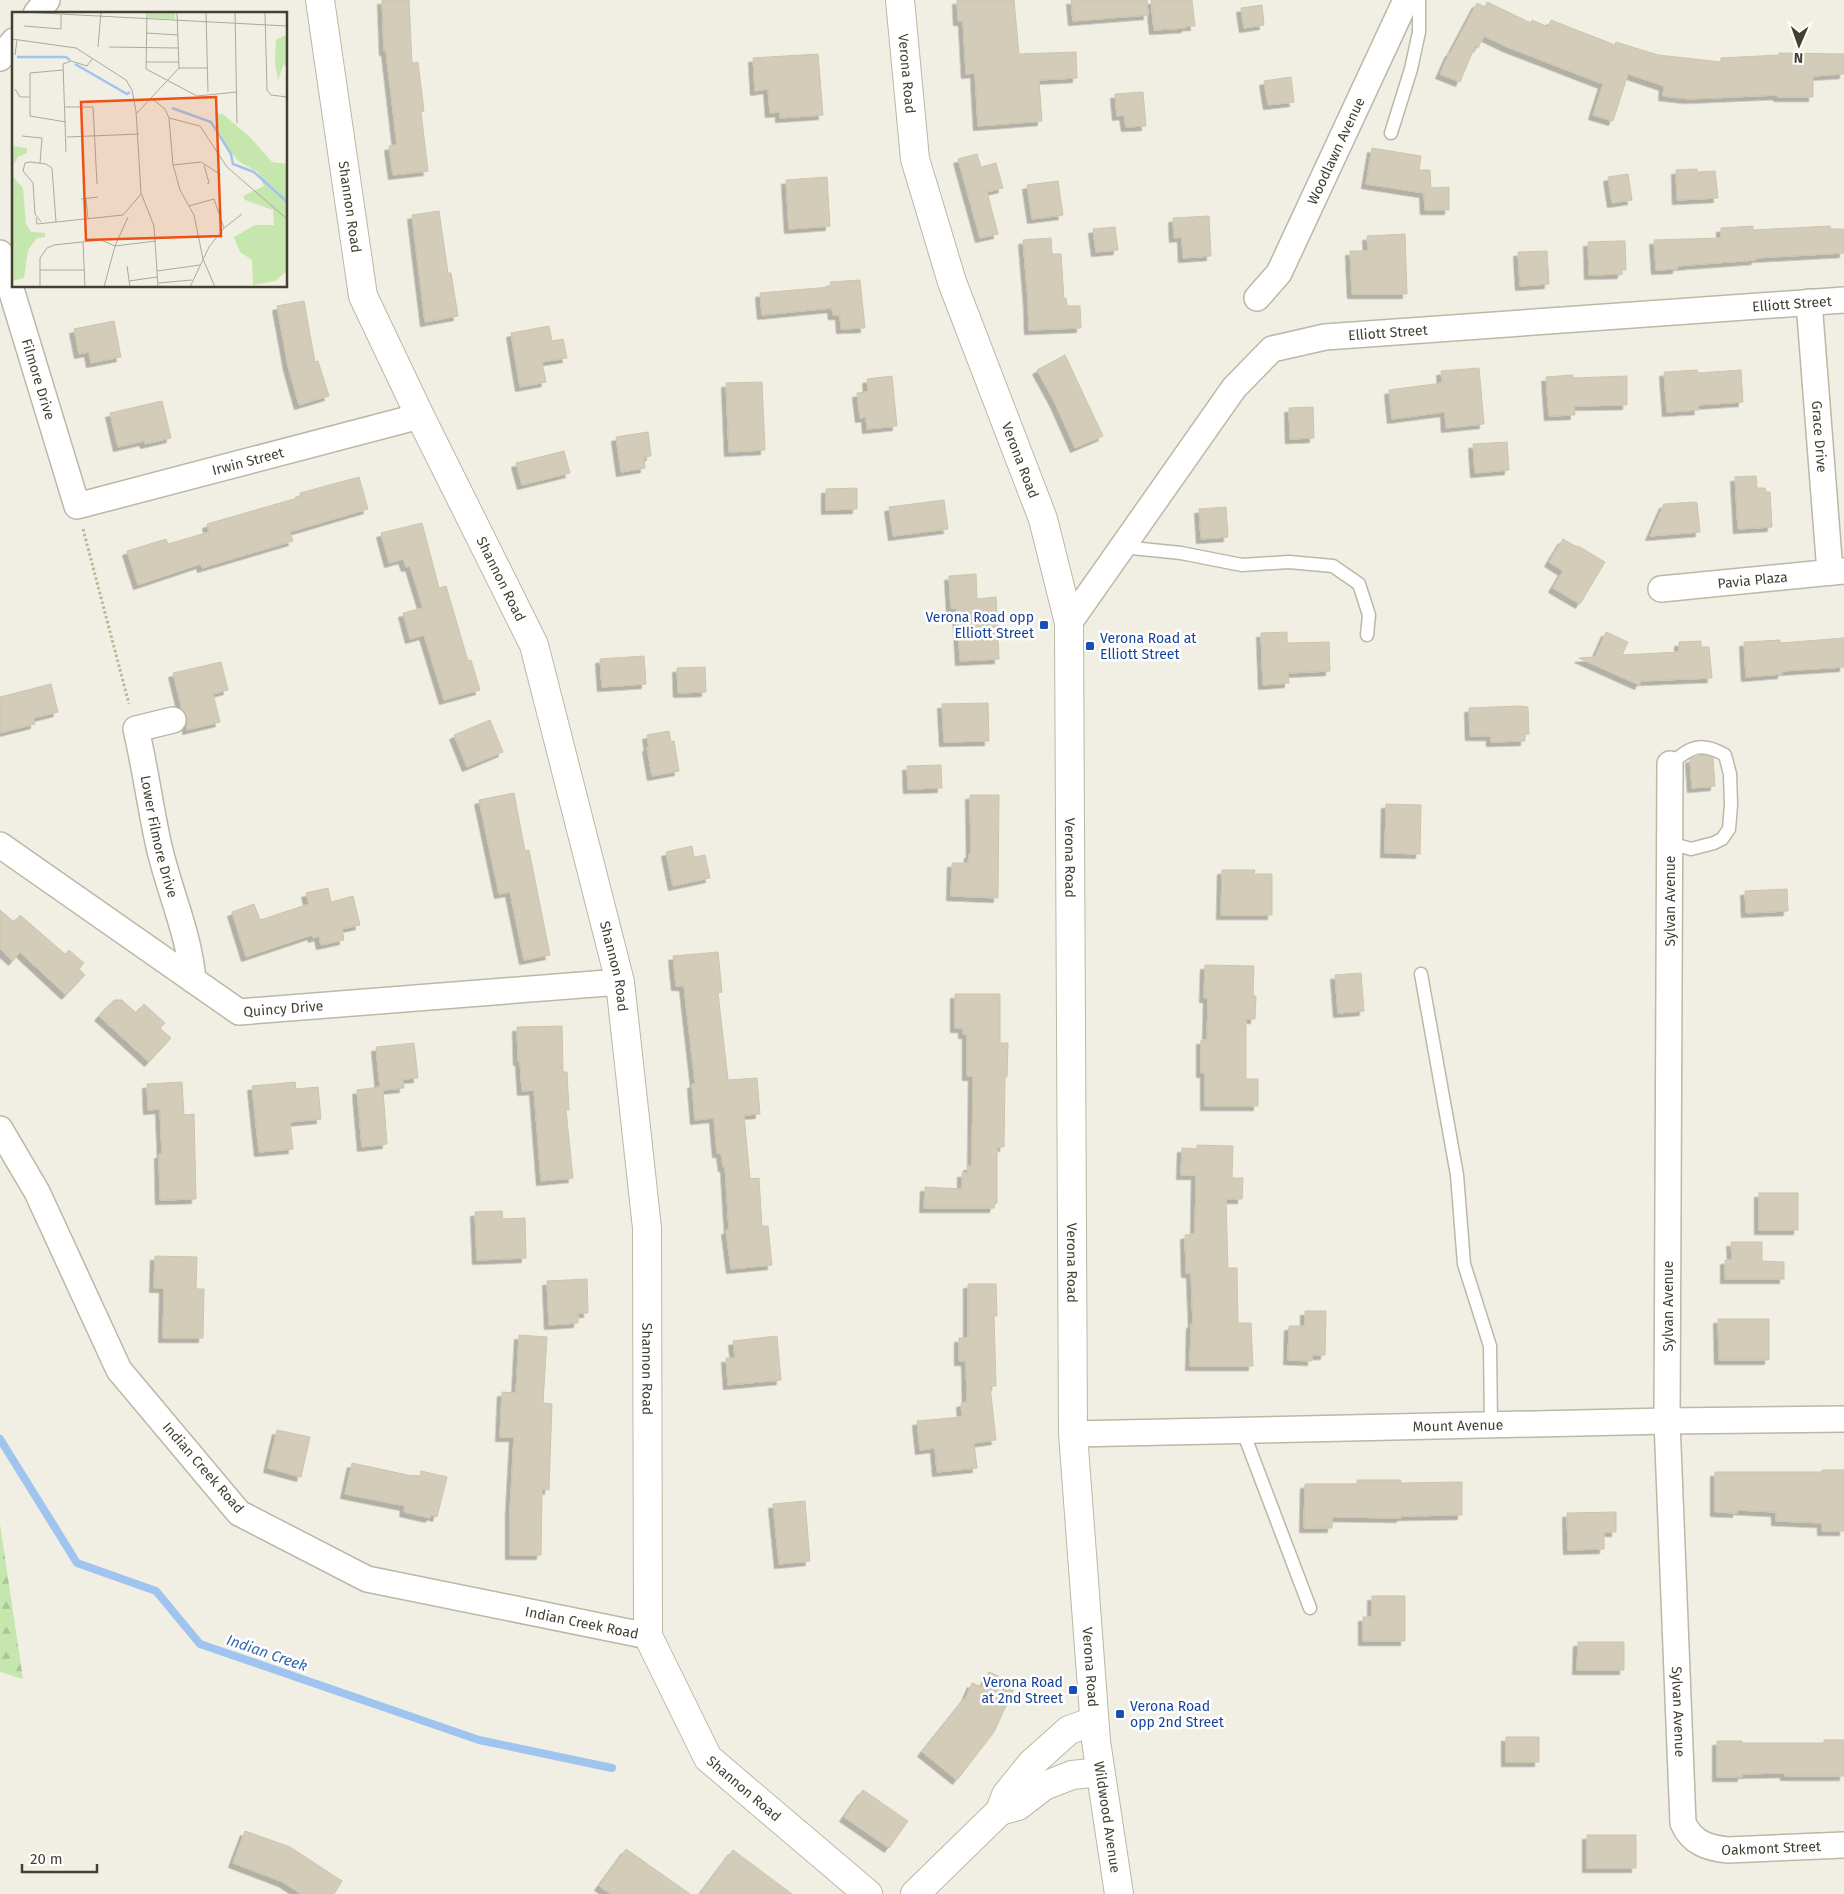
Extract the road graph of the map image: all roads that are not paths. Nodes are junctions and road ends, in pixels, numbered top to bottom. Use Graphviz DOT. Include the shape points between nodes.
graph roads {
  1 [pos="48,0"];
  2 [pos="320,0"];
  3 [pos="900,0"];
  4 [pos="1406,0"];
  5 [pos="1419,0"];
  6 [pos="38,12"];
  7 [pos="12,43"];
  8 [pos="0,58"];
  9 [pos="1391,132"];
  10 [pos="0,253"];
  11 [pos="1257,298"];
  12 [pos="1844,300"];
  13 [pos="1809,302"];
  14 [pos="420,416"];
  15 [pos="77,506"];
  16 [pos="1122,547"];
  17 [pos="1837,572"];
  18 [pos="1661,589"];
  19 [pos="1069,623"];
  20 [pos="1367,635"];
  21 [pos="172,720"];
  22 [pos="1670,764"];
  23 [pos="1670,843"];
  24 [pos="0,845"];
  25 [pos="1421,974"];
  26 [pos="193,980"];
  27 [pos="620,982"];
  28 [pos="0,1129"];
  29 [pos="1844,1419"];
  30 [pos="1667,1420"];
  31 [pos="1491,1424"];
  32 [pos="1242,1430"];
  33 [pos="1073,1434"];
  34 [pos="1310,1608"];
  35 [pos="648,1636"];
  36 [pos="1095,1731"];
  37 [pos="1100,1772"];
  38 [pos="1000,1811"];
  39 [pos="1698,1842"];
  40 [pos="1844,1845"];
  41 [pos="868,1894"];
  42 [pos="915,1894"];
  43 [pos="1119,1894"];
  1 -- 6 [label="street"];
  2 -- 14 [label="street, Shannon Road" via="363,296"];
  3 -- 19 [label="street, Verona Road" via="915,159 952,282 1043,519"];
  4 -- 11 [label="street, Woodlawn Avenue" via="1279,272"];
  5 -- 9 [label="lane" via="1419,32"];
  7 -- 8 [label="street"];
  10 -- 15 [label="street, Filmore Drive"];
  12 -- 13 [label="street, Elliott Street"];
  13 -- 16 [label="street, Elliott Street" via="1326,337 1272,349 1234,388"];
  13 -- 17 [label="street, Grace Drive"];
  14 -- 15 [label="street, Irwin Street"];
  14 -- 27 [label="street, Shannon Road" via="534,644"];
  16 -- 19 [label="street, Elliott Street"];
  16 -- 20 [label="lane" via="1242,564 1289,562 1333,566 1359,584 1369,615"];
  17 -- 18 [label="street, Pavia Plaza"];
  19 -- 33 [label="street, Verona Road"];
  21 -- 26 [label="street, Lower Filmore Drive" via="136,729 158,843 191,955"];
  22 -- 23 [label="street, Sylvan Avenue"];
  22 -- 23 [label="lane" via="1698,747 1712,748 1725,755 1732,805 1729,829 1714,844 1691,849"];
  23 -- 30 [label="street, Sylvan Avenue"];
  24 -- 26 [label="street, Quincy Drive"];
  25 -- 31 [label="lane" via="1457,1174 1464,1264 1490,1346"];
  26 -- 27 [label="street, Quincy Drive" via="239,1012"];
  27 -- 35 [label="street, Shannon Road" via="648,1228"];
  28 -- 35 [label="street, Indian Creek Road" via="37,1192 119,1370 239,1513 367,1579"];
  29 -- 30 [label="street, Mount Avenue"];
  30 -- 31 [label="street, Mount Avenue"];
  30 -- 39 [label="street, Sylvan Avenue" via="1683,1823"];
  31 -- 32 [label="street, Mount Avenue"];
  32 -- 33 [label="street, Mount Avenue"];
  32 -- 34 [label="lane"];
  33 -- 36 [label="street, Verona Road"];
  35 -- 41 [label="street, Shannon Road" via="708,1758"];
  36 -- 37 [label="street, Wildwood Avenue"];
  36 -- 38 [label="street" via="1069,1730 1031,1764 1006,1795"];
  37 -- 38 [label="street" via="1072,1775 1044,1786 1018,1806"];
  37 -- 43 [label="street, Wildwood Avenue"];
  38 -- 42 [label="street"];
  39 -- 40 [label="street, Oakmont Street" via="1728,1850"];
}
